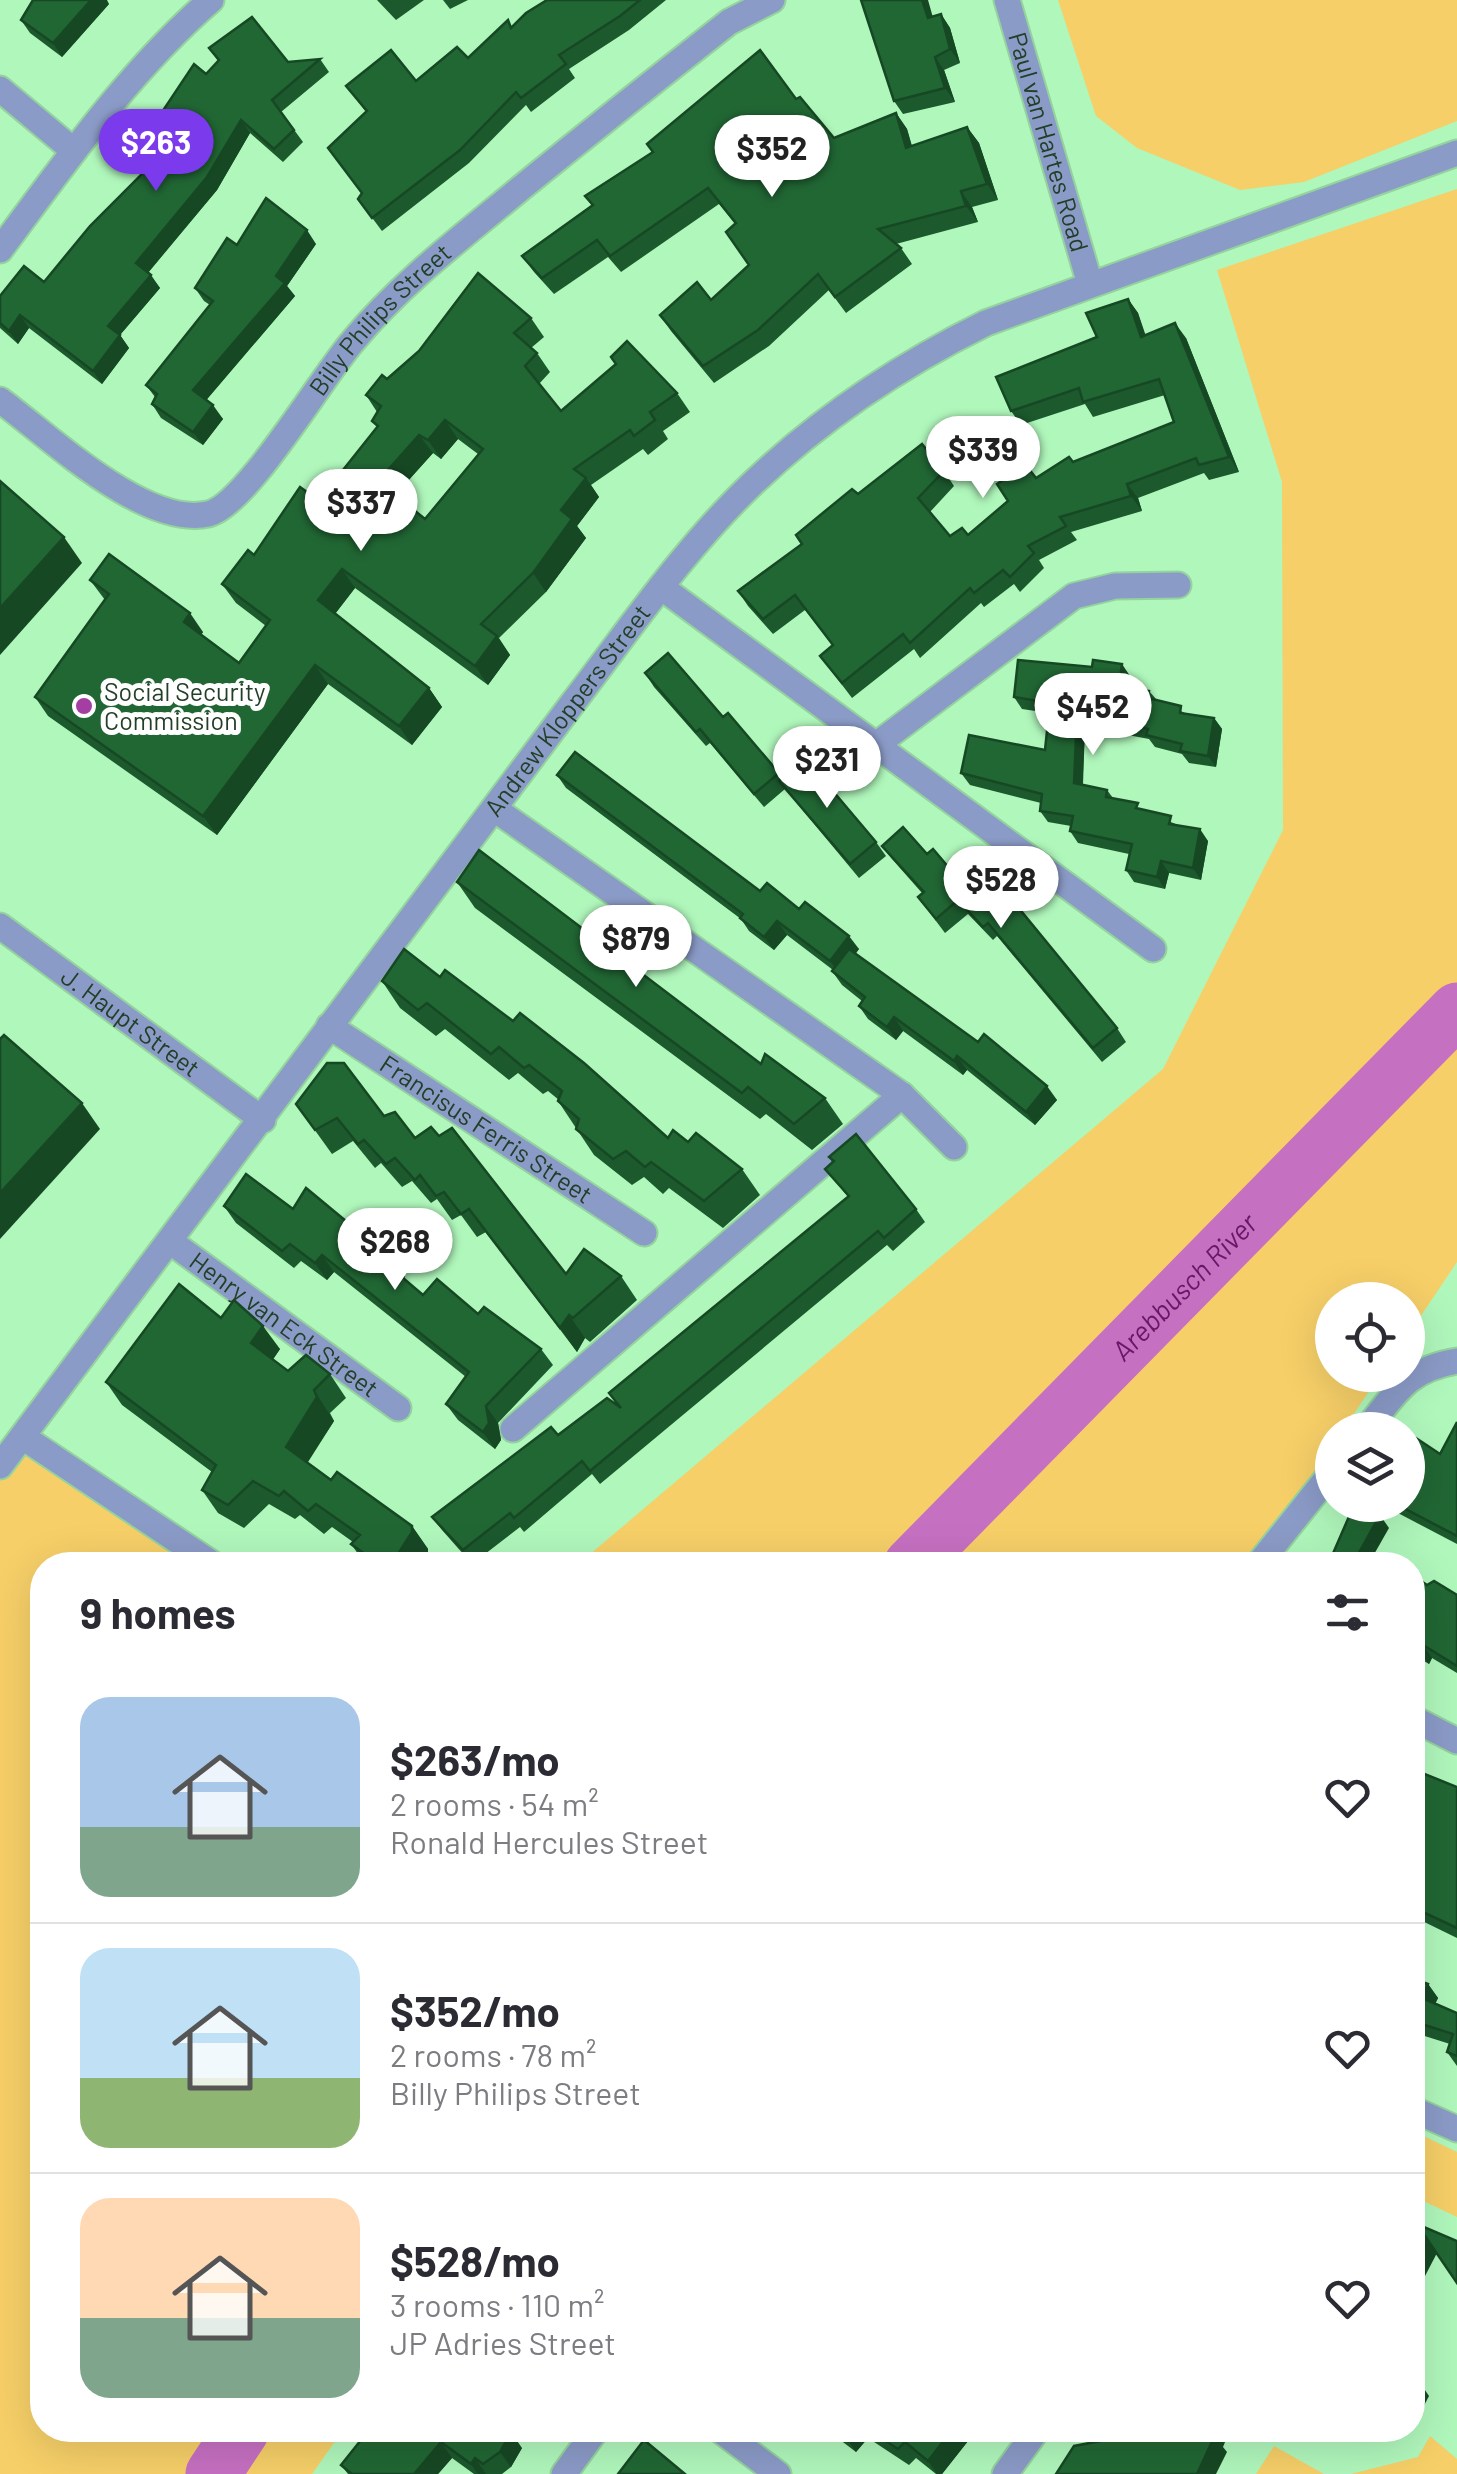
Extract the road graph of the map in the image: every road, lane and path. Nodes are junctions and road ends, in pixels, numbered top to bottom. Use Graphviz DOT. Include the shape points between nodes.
graph roads {
  1 [pos="211,0"];
  2 [pos="772,0"];
  3 [pos="1006,0"];
  4 [pos="0,88"];
  5 [pos="74,151"];
  6 [pos="1457,153"];
  7 [pos="0,250"];
  8 [pos="1090,284"];
  9 [pos="0,400"];
  10 [pos="1178,585"];
  11 [pos="662,587"];
  12 [pos="876,745"];
  13 [pos="496,810"];
  14 [pos="0,926"];
  15 [pos="1153,948"];
  16 [pos="329,1026"];
  17 [pos="902,1095"];
  18 [pos="263,1120"];
  19 [pos="954,1147"];
  20 [pos="644,1233"];
  21 [pos="170,1242"];
  22 [pos="1457,1361"];
  23 [pos="398,1408"];
  24 [pos="1380,1412"];
  25 [pos="513,1429"];
  26 [pos="23,1437"];
  27 [pos="0,1466"];
  28 [pos="1315,1493"];
  29 [pos="195,1552"];
  30 [pos="1268,1552"];
  31 [pos="1425,1725"];
  32 [pos="1457,1741"];
  33 [pos="1425,2115"];
  34 [pos="1457,2129"];
  35 [pos="587,2442"];
  36 [pos="736,2442"];
  37 [pos="1028,2442"];
  38 [pos="564,2474"];
  39 [pos="778,2474"];
  40 [pos="1005,2474"];
  1 -- 5 [label="street" via="172,34"];
  2 -- 9 [label="street, Billy Philips Street" via="729,22 413,276 352,342 244,488 210,514 172,514 150,505"];
  3 -- 8 [label="street, Paul van Hartes Road"];
  4 -- 5 [label="street"];
  5 -- 7 [label="street"];
  6 -- 8 [label="street, Andrew Kloppers Street"];
  8 -- 11 [label="street, Andrew Kloppers Street" via="936,348 858,397 750,485"];
  10 -- 12 [label="street" via="1116,586 1074,596"];
  11 -- 12 [label="street"];
  11 -- 13 [label="street, Andrew Kloppers Street"];
  12 -- 15 [label="street"];
  13 -- 16 [label="street, Andrew Kloppers Street"];
  13 -- 17 [label="street"];
  14 -- 18 [label="street, J. Haupt Street"];
  16 -- 18 [label="street, Andrew Kloppers Street"];
  16 -- 20 [label="street, Francisus Ferris Street"];
  17 -- 19 [label="street"];
  17 -- 25 [label="street"];
  18 -- 21 [label="street, Andrew Kloppers Street"];
  21 -- 23 [label="street, Henry van Eck Street"];
  21 -- 26 [label="street, Andrew Kloppers Street"];
  22 -- 24 [label="street" via="1408,1377"];
  26 -- 27 [label="street, Andrew Kloppers Street"];
  26 -- 29 [label="street"];
  28 -- 30 [label="street"];
  31 -- 32 [label="street"];
  33 -- 34 [label="street"];
  35 -- 38 [label="street"];
  36 -- 39 [label="street"];
  37 -- 40 [label="street"];
}
